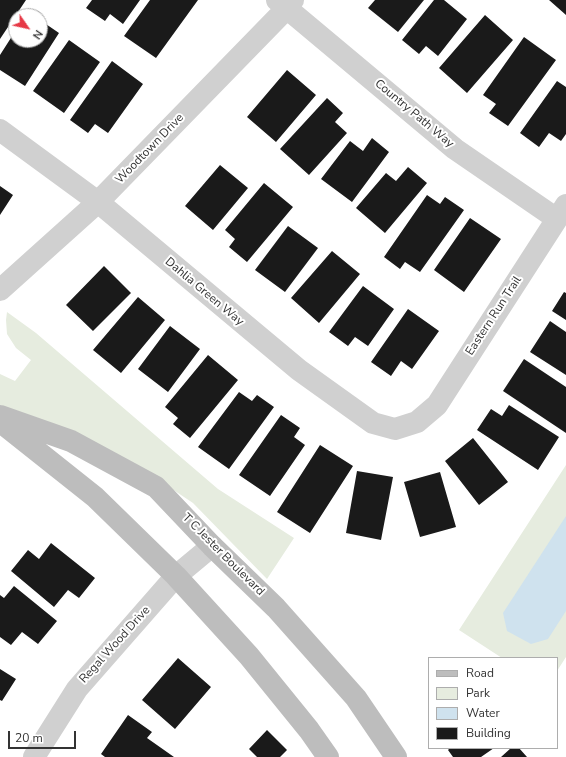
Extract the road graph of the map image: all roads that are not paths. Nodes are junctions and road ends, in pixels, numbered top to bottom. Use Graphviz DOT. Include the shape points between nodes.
graph roads {
  1 [pos="285,3"];
  2 [pos="0,130"];
  3 [pos="98,202"];
  4 [pos="561,212"];
  5 [pos="0,290"];
  6 [pos="0,416"];
  7 [pos="0,420"];
  8 [pos="417,422"];
  9 [pos="212,546"];
  10 [pos="176,576"];
  11 [pos="34,757"];
  12 [pos="328,757"];
  13 [pos="396,757"];
  1 -- 3 [label="street, Woodtown Drive"];
  1 -- 4 [label="street, Country Path Way" via="455,149"];
  2 -- 3 [label="street, Dahlia Green Way"];
  3 -- 5 [label="street, Woodtown Drive"];
  3 -- 8 [label="street, Dahlia Green Way" via="298,370 373,424 395,429"];
  4 -- 8 [label="street, Eastern Run Trail" via="436,405"];
  6 -- 9 [label="street, T C Jester Boulevard" via="71,441 156,487"];
  7 -- 10 [label="street" via="95,498"];
  9 -- 10 [label="street, Regal Wood Drive"];
  9 -- 13 [label="street, T C Jester Boulevard" via="276,608 356,698"];
  10 -- 11 [label="street, Regal Wood Drive" via="77,689"];
  10 -- 12 [label="street" via="249,656"];
}
